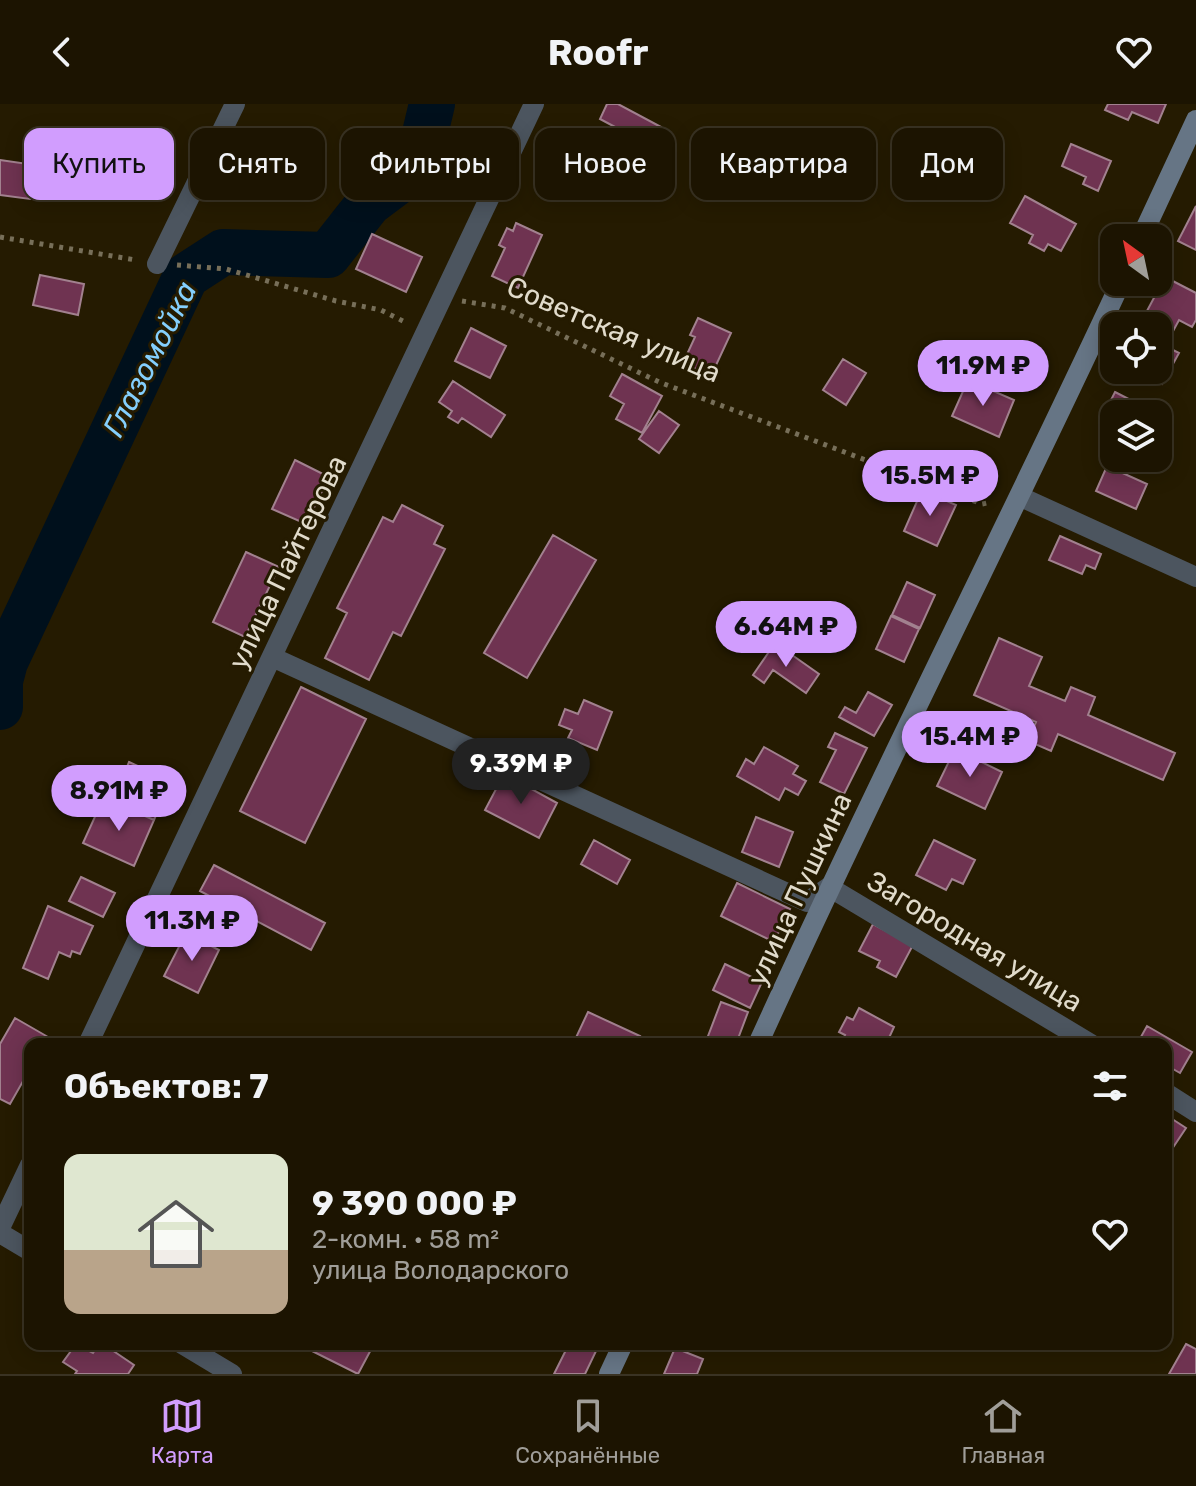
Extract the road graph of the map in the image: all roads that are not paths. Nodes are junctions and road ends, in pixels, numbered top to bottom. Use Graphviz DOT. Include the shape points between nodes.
graph roads {
  1 [pos="235,104"];
  2 [pos="534,104"];
  3 [pos="1196,120"];
  4 [pos="1148,224"];
  5 [pos="157,264"];
  6 [pos="1114,296"];
  7 [pos="1021,497"];
  8 [pos="1196,577"];
  9 [pos="272,657"];
  10 [pos="829,887"];
  11 [pos="91,1038"];
  12 [pos="761,1038"];
  13 [pos="1081,1038"];
  14 [pos="1172,1097"];
  15 [pos="1196,1112"];
  16 [pos="24,1178"];
  17 [pos="0,1230"];
  18 [pos="24,1247"];
  19 [pos="192,1350"];
  20 [pos="620,1350"];
  21 [pos="232,1374"];
  22 [pos="609,1374"];
  1 -- 5 [label="street"];
  2 -- 9 [label="street, улица Пайтерова"];
  3 -- 4 [label="main road"];
  6 -- 7 [label="main road, улица Пушкина"];
  7 -- 8 [label="street"];
  7 -- 10 [label="main road, улица Пушкина"];
  9 -- 10 [label="street" via="807,902"];
  9 -- 11 [label="street, улица Пайтерова"];
  10 -- 12 [label="main road, улица Пушкина"];
  10 -- 13 [label="street, Загородная улица"];
  14 -- 15 [label="street"];
  16 -- 17 [label="street"];
  17 -- 18 [label="street"];
  19 -- 21 [label="street"];
  20 -- 22 [label="main road"];
}
